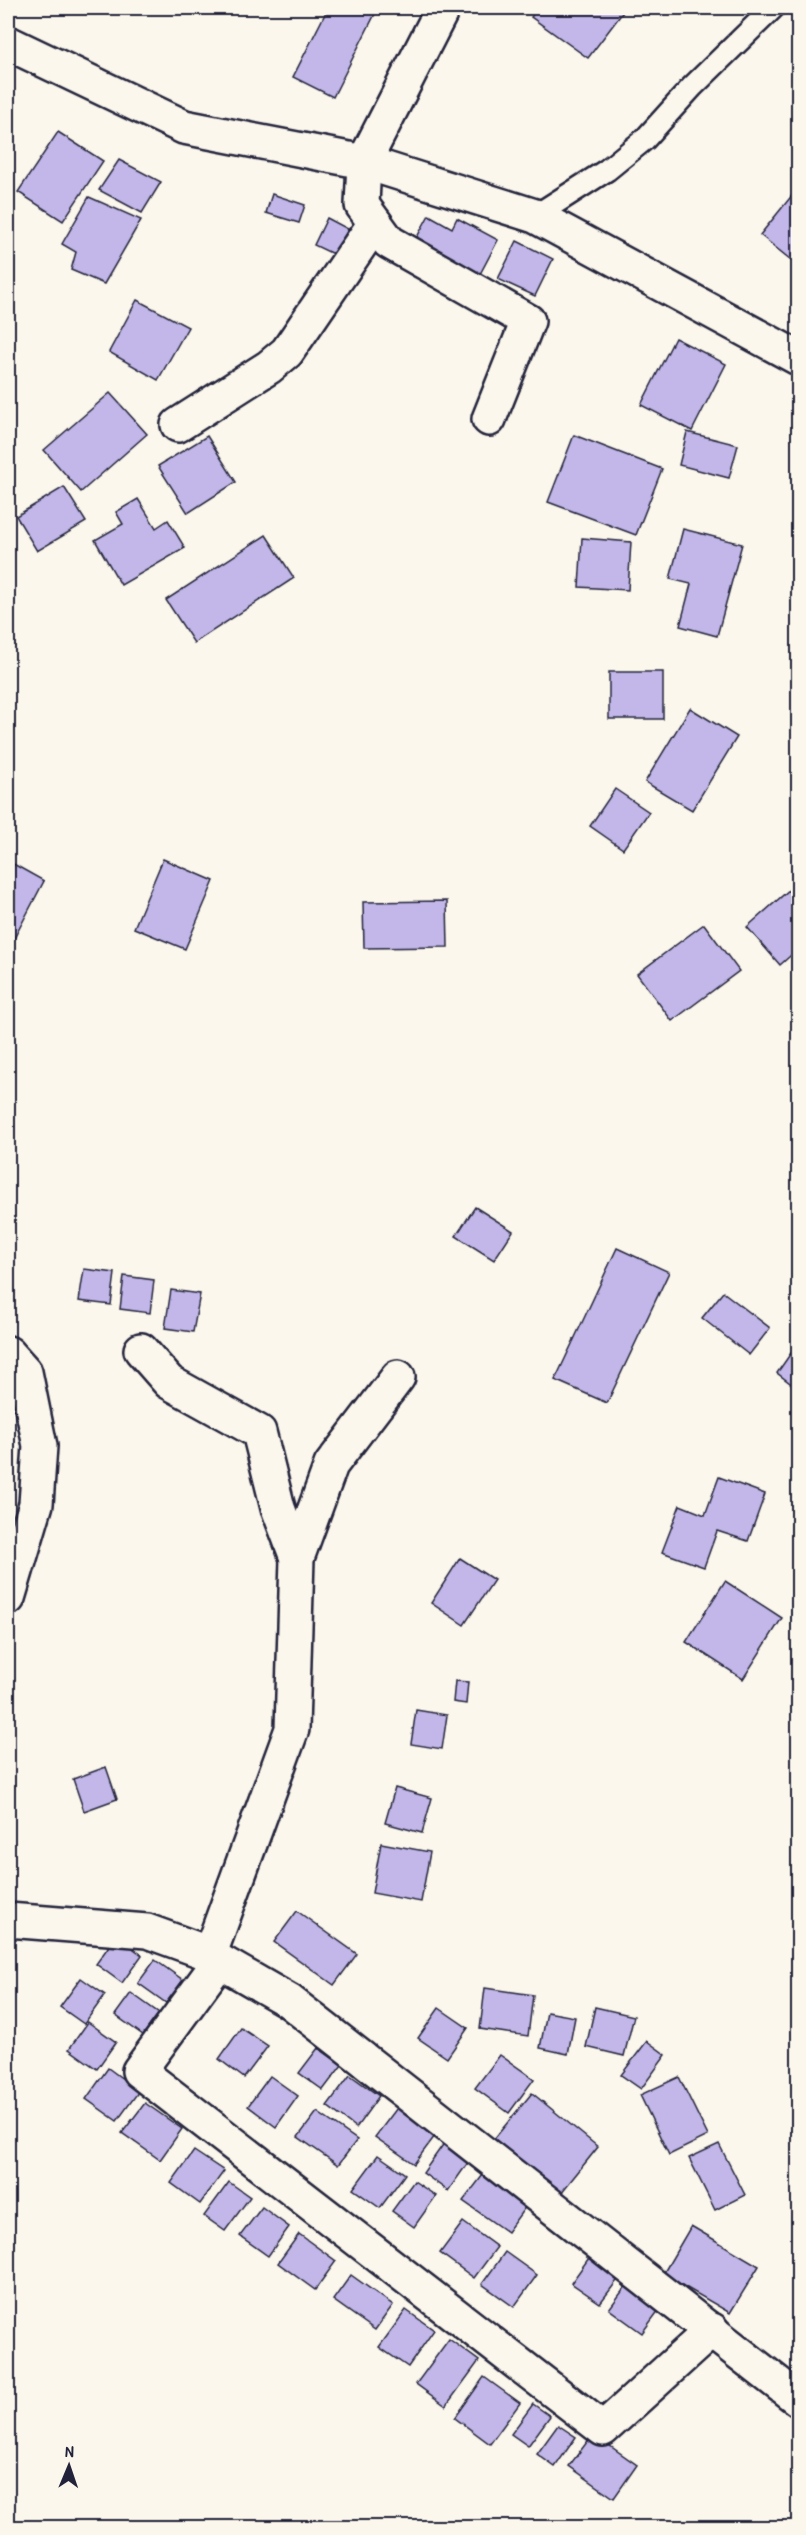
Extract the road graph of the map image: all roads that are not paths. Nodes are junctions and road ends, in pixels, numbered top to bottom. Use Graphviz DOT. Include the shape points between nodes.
graph roads {
  1 [pos="443,8"];
  2 [pos="773,8"];
  3 [pos="8,43"];
  4 [pos="364,162"];
  5 [pos="535,216"];
  6 [pos="375,223"];
  7 [pos="798,358"];
  8 [pos="489,419"];
  9 [pos="178,425"];
  10 [pos="141,1350"];
  11 [pos="8,1353"];
  12 [pos="398,1377"];
  13 [pos="297,1558"];
  14 [pos="8,1598"];
  15 [pos="8,1920"];
  16 [pos="214,1959"];
  17 [pos="712,2330"];
  18 [pos="798,2398"];
  1 -- 4 [label="street"];
  2 -- 5 [label="lane" via="645,139 607,170"];
  3 -- 4 [label="street" via="184,127"];
  4 -- 5 [label="street"];
  4 -- 6 [label="street" via="362,205"];
  5 -- 7 [label="street"];
  6 -- 8 [label="street" via="389,242 528,321"];
  6 -- 9 [label="street" via="287,352"];
  10 -- 13 [label="street" via="170,1382 259,1432 278,1508"];
  11 -- 14 [label="street" via="25,1372 40,1446 36,1504"];
  12 -- 13 [label="street" via="331,1465"];
  13 -- 16 [label="street" via="292,1729"];
  15 -- 16 [label="street" via="147,1930"];
  16 -- 17 [label="street" via="289,2001"];
  16 -- 17 [label="street" via="139,2071 603,2429"];
  17 -- 18 [label="street"];
}
